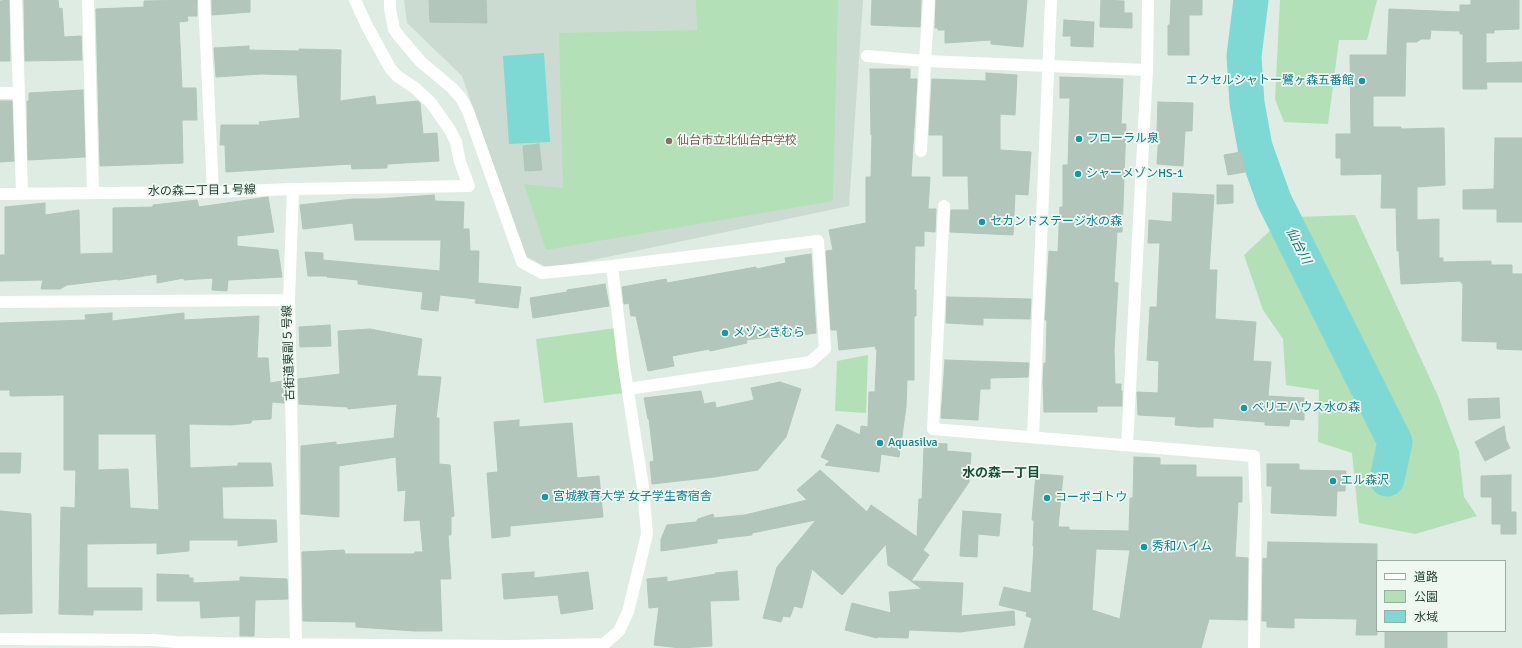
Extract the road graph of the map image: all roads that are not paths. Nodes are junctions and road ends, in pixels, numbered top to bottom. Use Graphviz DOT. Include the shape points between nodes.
graph roads {
  1 [pos="16,0"];
  2 [pos="88,0"];
  3 [pos="204,0"];
  4 [pos="355,0"];
  5 [pos="390,0"];
  6 [pos="929,0"];
  7 [pos="1051,0"];
  8 [pos="1148,0"];
  9 [pos="867,56"];
  10 [pos="925,61"];
  11 [pos="1050,65"];
  12 [pos="1147,70"];
  13 [pos="0,93"];
  14 [pos="18,93"];
  15 [pos="921,151"];
  16 [pos="293,189"];
  17 [pos="92,192"];
  18 [pos="213,192"];
  19 [pos="22,193"];
  20 [pos="0,194"];
  21 [pos="944,206"];
  22 [pos="612,266"];
  23 [pos="290,300"];
  24 [pos="0,302"];
  25 [pos="628,390"];
  26 [pos="1033,438"];
  27 [pos="1127,444"];
  28 [pos="0,639"];
  29 [pos="53,644"];
  30 [pos="296,644"];
  31 [pos="262,646"];
  32 [pos="1254,648"];
  1 -- 14 [label="street"];
  2 -- 17 [label="street"];
  3 -- 18 [label="street"];
  4 -- 16 [label="street, 水の森二丁目１号線" via="390,68 431,103 450,130 469,186"];
  5 -- 22 [label="street" via="394,29 398,35 421,62 452,88 468,111 522,262 542,273"];
  6 -- 10 [label="street"];
  7 -- 11 [label="street"];
  8 -- 12 [label="street"];
  9 -- 10 [label="street"];
  10 -- 11 [label="street"];
  10 -- 15 [label="street"];
  11 -- 12 [label="street"];
  11 -- 26 [label="street"];
  12 -- 27 [label="street"];
  13 -- 14 [label="street"];
  14 -- 19 [label="street"];
  16 -- 18 [label="street, 水の森二丁目１号線"];
  16 -- 23 [label="street"];
  17 -- 18 [label="street, 水の森二丁目１号線"];
  17 -- 19 [label="street, 水の森二丁目１号線"];
  19 -- 20 [label="street, 水の森二丁目１号線"];
  21 -- 26 [label="street" via="933,429"];
  22 -- 25 [label="street"];
  22 -- 25 [label="street" via="818,241 825,349 810,362"];
  23 -- 24 [label="street, 古街道東副５号線"];
  23 -- 30 [label="street, 古街道東副５号線"];
  25 -- 30 [label="street" via="643,487 647,534 628,612 619,631 604,644"];
  26 -- 27 [label="street"];
  27 -- 32 [label="street" via="1254,456"];
  28 -- 29 [label="street"];
  29 -- 31 [label="street" via="154,640"];
  30 -- 31 [label="street"];
}
